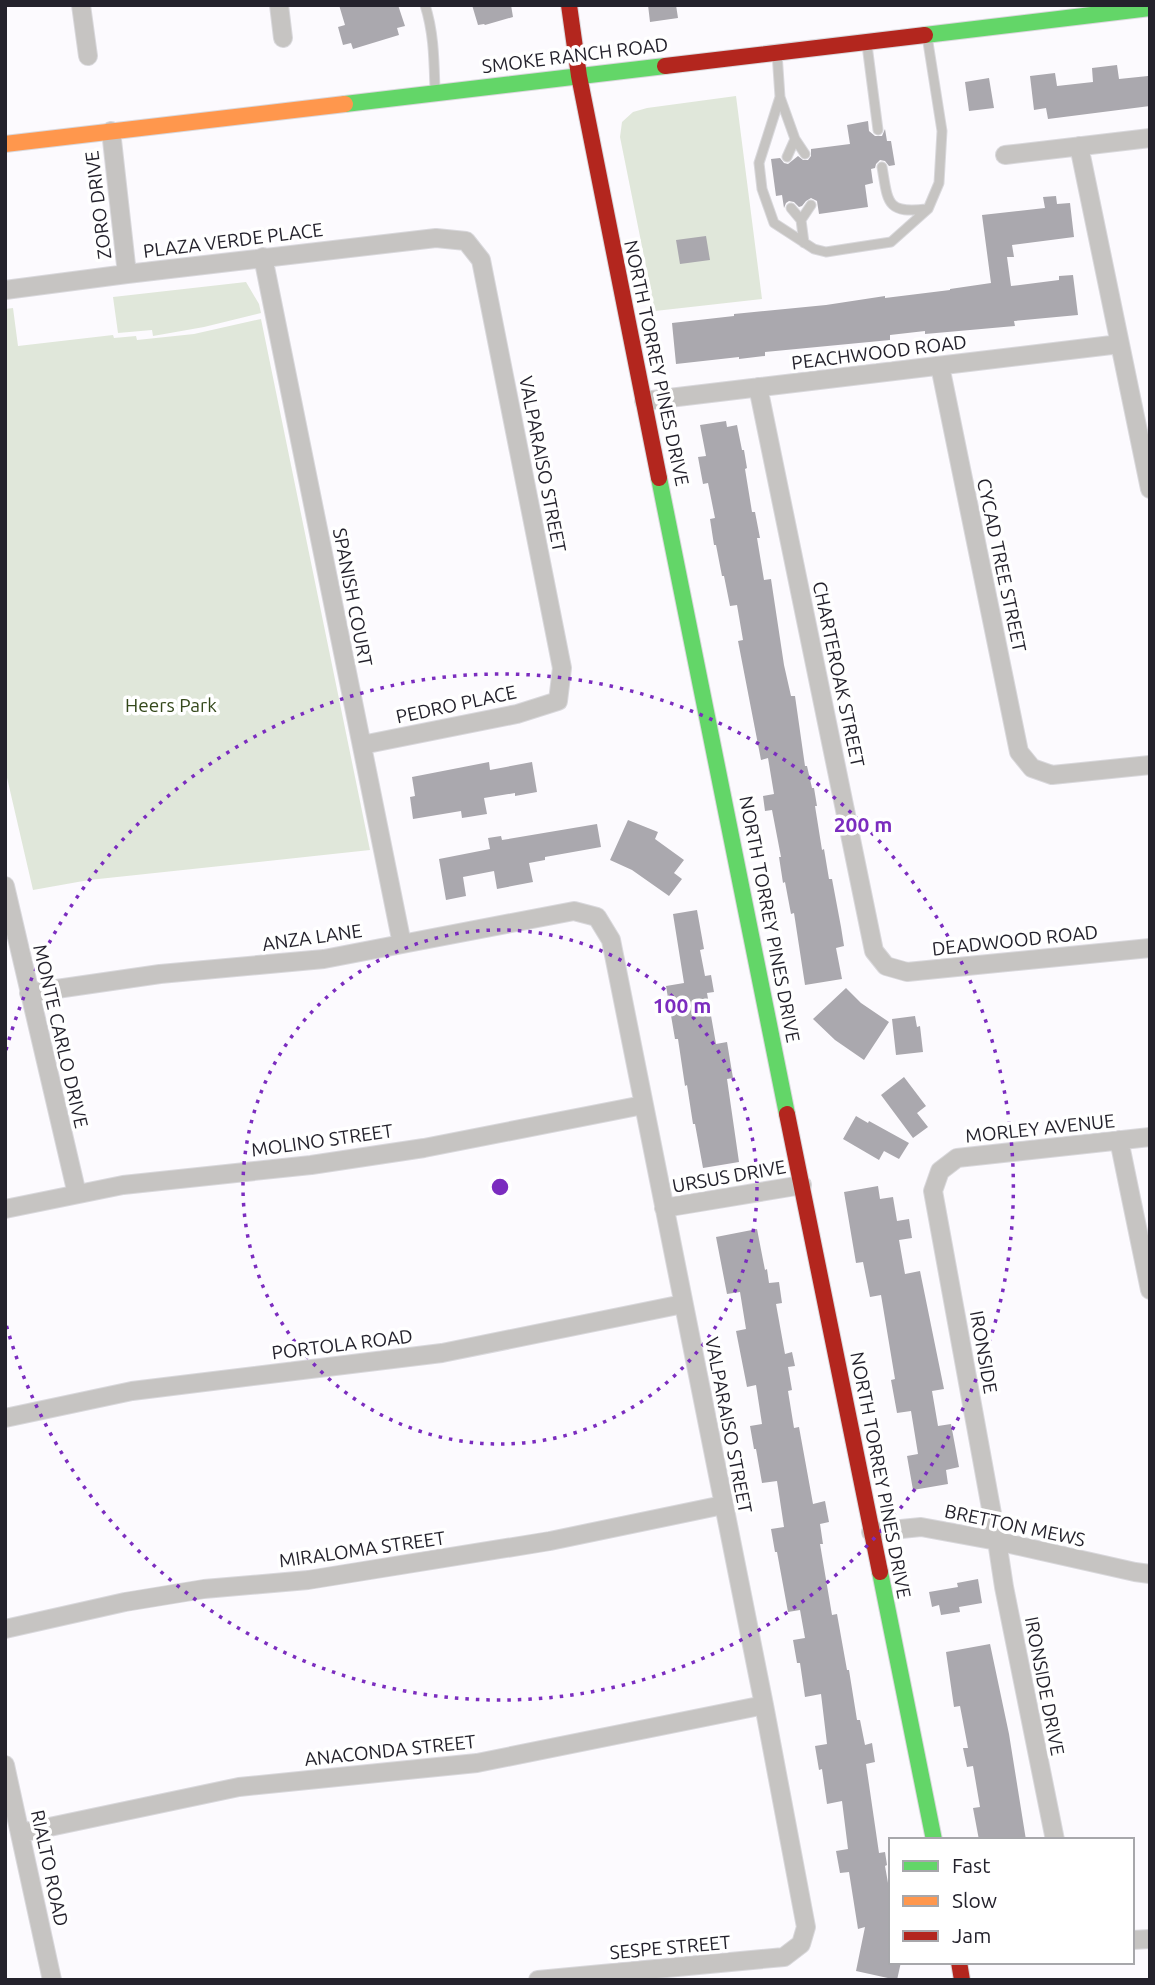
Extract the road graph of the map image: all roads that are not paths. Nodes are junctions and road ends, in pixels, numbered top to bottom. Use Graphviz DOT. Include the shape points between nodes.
graph roads {
  1 [pos="81,5"];
  2 [pos="279,5"];
  3 [pos="425,5"];
  4 [pos="569,5"];
  5 [pos="1150,8"];
  6 [pos="926,34"];
  7 [pos="283,38"];
  8 [pos="866,41"];
  9 [pos="777,52"];
  10 [pos="88,56"];
  11 [pos="579,76"];
  12 [pos="435,93"];
  13 [pos="779,97"];
  14 [pos="878,130"];
  15 [pos="111,131"];
  16 [pos="1150,138"];
  17 [pos="795,139"];
  18 [pos="5,144"];
  19 [pos="1079,146"];
  20 [pos="805,155"];
  21 [pos="1005,155"];
  22 [pos="788,157"];
  23 [pos="882,167"];
  24 [pos="811,205"];
  25 [pos="791,208"];
  26 [pos="928,209"];
  27 [pos="802,220"];
  28 [pos="466,242"];
  29 [pos="804,243"];
  30 [pos="263,257"];
  31 [pos="127,274"];
  32 [pos="5,290"];
  33 [pos="1120,344"];
  34 [pos="940,366"];
  35 [pos="758,387"];
  36 [pos="644,401"];
  37 [pos="1150,489"];
  38 [pos="558,701"];
  39 [pos="362,745"];
  40 [pos="1150,765"];
  41 [pos="5,886"];
  42 [pos="597,917"];
  43 [pos="402,944"];
  44 [pos="1150,948"];
  45 [pos="886,966"];
  46 [pos="29,993"];
  47 [pos="643,1105"];
  48 [pos="1150,1137"];
  49 [pos="1119,1140"];
  50 [pos="940,1171"];
  51 [pos="802,1185"];
  52 [pos="77,1194"];
  53 [pos="664,1208"];
  54 [pos="5,1209"];
  55 [pos="1150,1290"];
  56 [pos="683,1304"];
  57 [pos="5,1418"];
  58 [pos="723,1505"];
  59 [pos="871,1532"];
  60 [pos="997,1541"];
  61 [pos="1150,1574"];
  62 [pos="5,1629"];
  63 [pos="764,1705"];
  64 [pos="5,1765"];
  65 [pos="21,1833"];
  66 [pos="934,1838"];
  67 [pos="1055,1838"];
  68 [pos="801,1944"];
  69 [pos="52,1980"];
  70 [pos="538,1980"];
  1 -- 10 [label="street"];
  2 -- 7 [label="street"];
  3 -- 12 [label="lane"];
  4 -- 11 [label="main road, NORTH TORREY PINES DRIVE"];
  5 -- 6 [label="main road, SMOKE RANCH ROAD"];
  6 -- 8 [label="main road, SMOKE RANCH ROAD"];
  6 -- 26 [label="lane" via="942,131 939,183"];
  8 -- 9 [label="main road, SMOKE RANCH ROAD"];
  8 -- 14 [label="lane"];
  9 -- 11 [label="main road, SMOKE RANCH ROAD"];
  9 -- 13 [label="lane"];
  11 -- 12 [label="main road, SMOKE RANCH ROAD"];
  11 -- 36 [label="main road, NORTH TORREY PINES DRIVE"];
  12 -- 15 [label="main road, SMOKE RANCH ROAD"];
  13 -- 17 [label="lane"];
  13 -- 29 [label="lane" via="760,163 762,190 774,223"];
  15 -- 18 [label="main road, SMOKE RANCH ROAD"];
  15 -- 31 [label="street, ZORO DRIVE"];
  16 -- 19 [label="street"];
  17 -- 20 [label="lane"];
  17 -- 22 [label="lane"];
  19 -- 21 [label="street"];
  19 -- 33 [label="street"];
  23 -- 26 [label="lane" via="887,196 895,208"];
  24 -- 27 [label="lane"];
  25 -- 27 [label="lane"];
  26 -- 29 [label="lane" via="891,242 826,253"];
  27 -- 29 [label="lane"];
  28 -- 30 [label="street, PLAZA VERDE PLACE" via="436,238"];
  28 -- 38 [label="street, VALPARAISO STREET" via="481,260 484,274 562,668"];
  30 -- 31 [label="street, PLAZA VERDE PLACE"];
  30 -- 39 [label="street, SPANISH COURT"];
  31 -- 32 [label="street, PLAZA VERDE PLACE"];
  33 -- 34 [label="street, PEACHWOOD ROAD"];
  33 -- 37 [label="street"];
  34 -- 35 [label="street, PEACHWOOD ROAD"];
  34 -- 40 [label="street, CYCAD TREE STREET" via="1019,752 1032,768 1052,775"];
  35 -- 36 [label="street, PEACHWOOD ROAD"];
  35 -- 45 [label="street, CHARTEROAK STREET" via="874,951"];
  36 -- 51 [label="main road, NORTH TORREY PINES DRIVE"];
  38 -- 39 [label="street, PEDRO PLACE" via="517,714"];
  39 -- 43 [label="street, SPANISH COURT"];
  41 -- 46 [label="street, MONTE CARLO DRIVE"];
  42 -- 43 [label="street, ANZA LANE" via="574,911"];
  42 -- 47 [label="street, VALPARAISO STREET" via="611,940"];
  43 -- 46 [label="street, ANZA LANE" via="324,959 160,974"];
  44 -- 45 [label="street, DEADWOOD ROAD" via="907,972"];
  46 -- 52 [label="street, MONTE CARLO DRIVE"];
  47 -- 52 [label="street, MOLINO STREET" via="411,1150"];
  47 -- 53 [label="street, VALPARAISO STREET"];
  48 -- 49 [label="street, MORLEY AVENUE"];
  49 -- 50 [label="street, MORLEY AVENUE" via="957,1158"];
  49 -- 55 [label="street"];
  50 -- 60 [label="street, IRONSIDE" via="933,1191"];
  51 -- 53 [label="street, URSUS DRIVE"];
  51 -- 59 [label="main road, NORTH TORREY PINES DRIVE"];
  52 -- 54 [label="street, MOLINO STREET"];
  53 -- 56 [label="street, VALPARAISO STREET"];
  56 -- 57 [label="street, PORTOLA ROAD" via="442,1353 132,1391"];
  56 -- 58 [label="street, VALPARAISO STREET"];
  58 -- 62 [label="street, MIRALOMA STREET" via="550,1541 307,1580 125,1602"];
  58 -- 63 [label="street, VALPARAISO STREET"];
  59 -- 60 [label="street, BRETTON MEWS" via="921,1527"];
  59 -- 66 [label="main road, NORTH TORREY PINES DRIVE"];
  60 -- 61 [label="street, BRETTON MEWS"];
  60 -- 67 [label="street, IRONSIDE DRIVE"];
  63 -- 65 [label="street, ANACONDA STREET" via="477,1763 239,1787"];
  63 -- 68 [label="street, VALPARAISO STREET" via="806,1927"];
  64 -- 65 [label="street, RIALTO ROAD"];
  65 -- 69 [label="street, RIALTO ROAD"];
  68 -- 70 [label="street, SESPE STREET" via="784,1957"];
}
